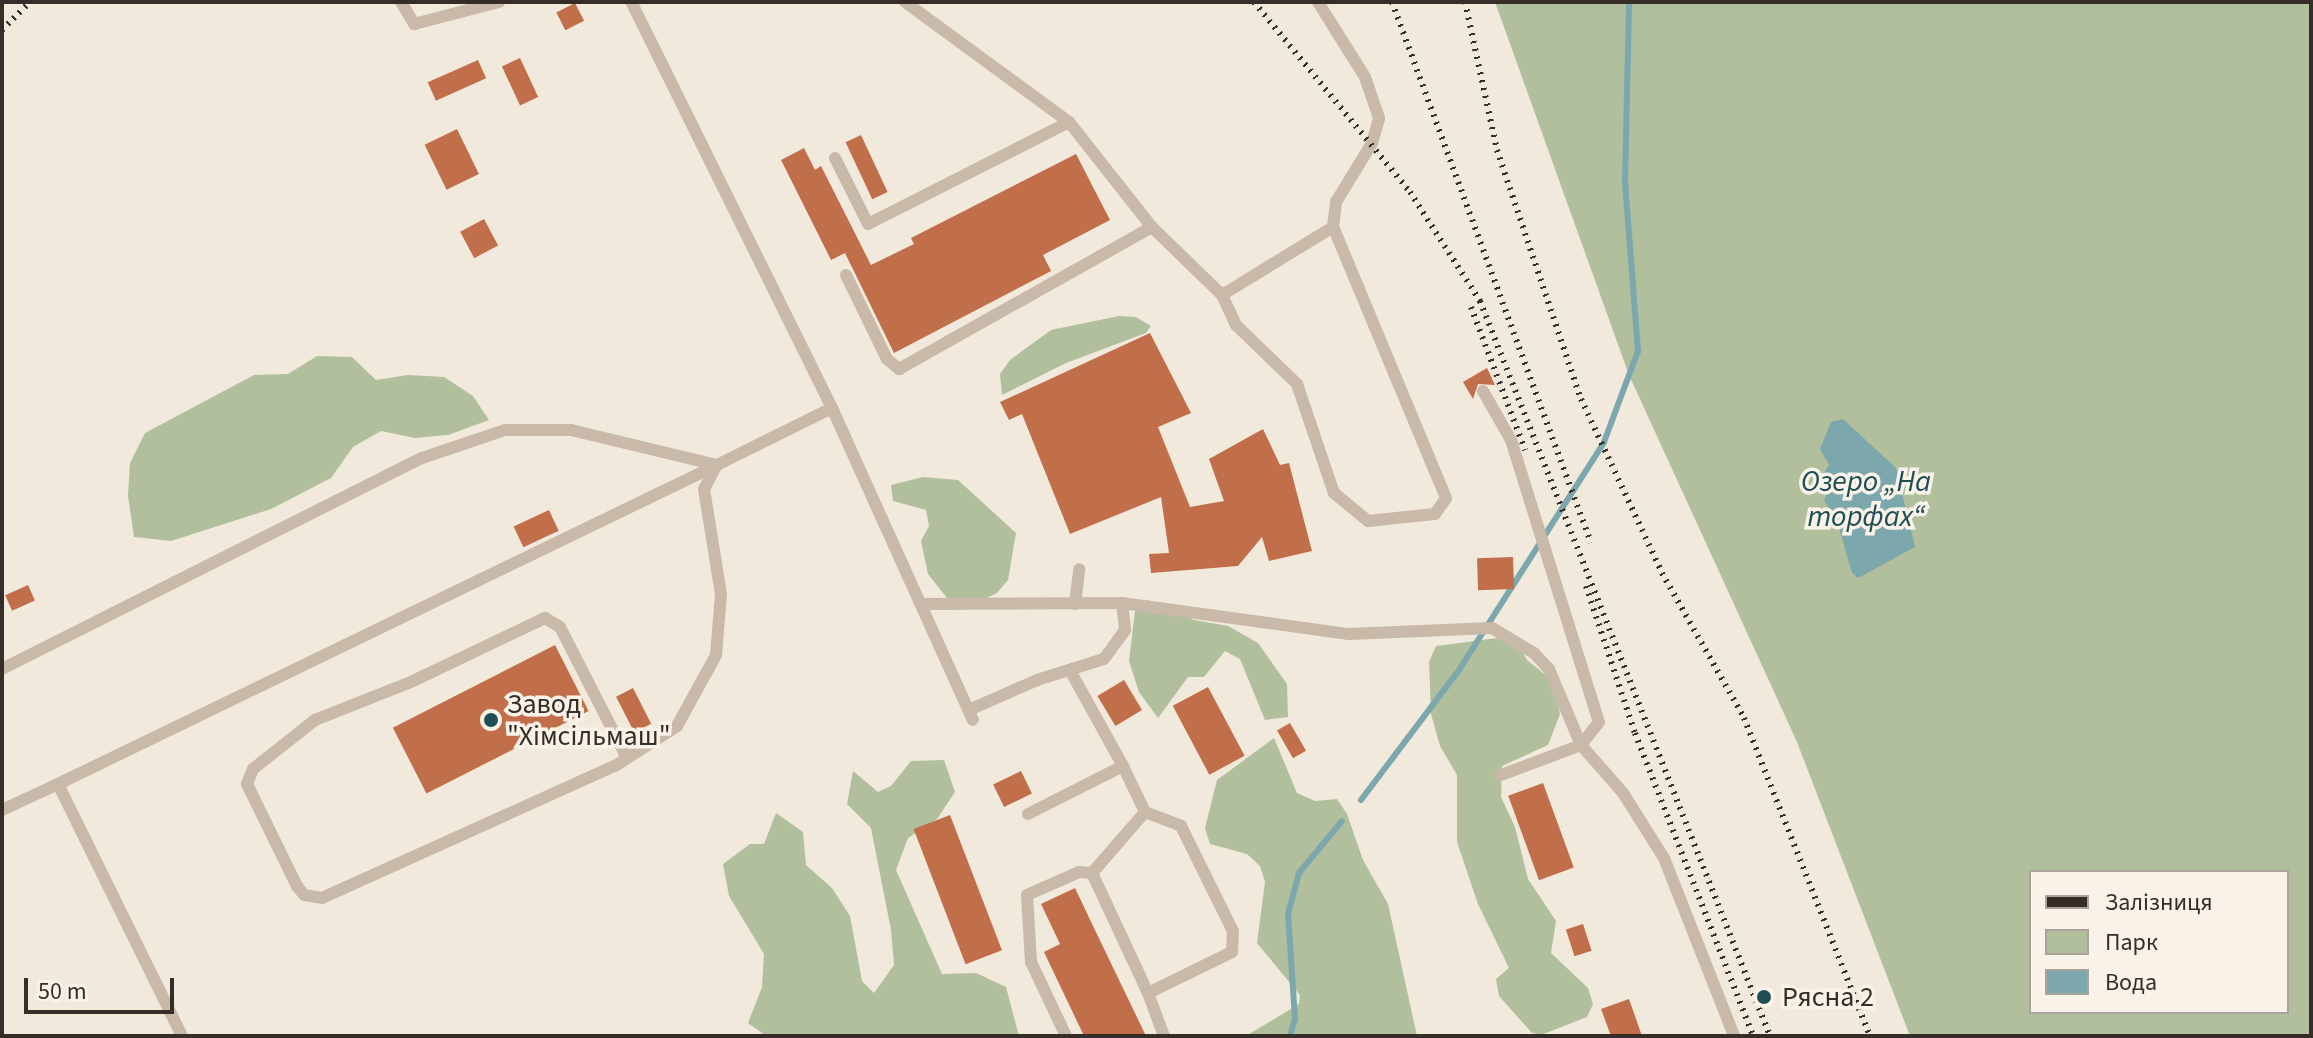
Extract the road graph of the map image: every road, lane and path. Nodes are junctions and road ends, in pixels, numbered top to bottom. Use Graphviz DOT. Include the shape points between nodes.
graph roads {
  1 [pos="401,2"];
  2 [pos="499,2"];
  3 [pos="631,2"];
  4 [pos="905,2"];
  5 [pos="1318,2"];
  6 [pos="1069,122"];
  7 [pos="835,158"];
  8 [pos="1152,227"];
  9 [pos="1333,227"];
  10 [pos="846,275"];
  11 [pos="1222,295"];
  12 [pos="1483,391"];
  13 [pos="832,408"];
  14 [pos="717,465"];
  15 [pos="1079,569"];
  16 [pos="1122,603"];
  17 [pos="921,604"];
  18 [pos="1075,604"];
  19 [pos="2,669"];
  20 [pos="1071,672"];
  21 [pos="1581,745"];
  22 [pos="627,758"];
  23 [pos="1123,766"];
  24 [pos="1501,775"];
  25 [pos="58,784"];
  26 [pos="2,810"];
  27 [pos="1145,812"];
  28 [pos="1028,814"];
  29 [pos="1092,873"];
  30 [pos="1148,993"];
  31 [pos="182,1036"];
  32 [pos="1066,1036"];
  33 [pos="1164,1036"];
  34 [pos="1734,1036"];
  1 -- 2 [label="lane" via="414,24"];
  3 -- 13 [label="lane"];
  4 -- 6 [label="lane"];
  5 -- 9 [label="lane" via="1365,77 1379,118 1372,143 1336,202"];
  6 -- 7 [label="lane" via="868,224"];
  6 -- 8 [label="lane"];
  8 -- 10 [label="lane" via="899,369 887,359"];
  8 -- 11 [label="lane"];
  9 -- 11 [label="lane"];
  9 -- 11 [label="lane" via="1446,498 1435,514 1368,521 1334,493 1297,384 1236,325"];
  12 -- 21 [label="lane" via="1511,440 1599,722"];
  13 -- 14 [label="lane"];
  13 -- 17 [label="lane"];
  14 -- 19 [label="lane" via="571,430 505,430 422,458"];
  14 -- 22 [label="lane" via="704,489 721,594 716,655 677,726"];
  14 -- 25 [label="lane"];
  15 -- 18 [label="lane"];
  16 -- 18 [label="lane"];
  16 -- 20 [label="lane" via="1125,630 1104,659"];
  16 -- 21 [label="lane" via="1349,634 1492,628 1534,653 1549,669"];
  17 -- 18 [label="lane"];
  17 -- 20 [label="lane" via="971,715 1037,680"];
  20 -- 23 [label="lane"];
  21 -- 24 [label="lane"];
  21 -- 34 [label="lane" via="1623,793 1664,858"];
  22 -- 22 [label="lane" via="560,627 545,618 411,682 315,720 253,769 247,784 297,886 304,895 322,898 431,853"];
  23 -- 27 [label="lane"];
  23 -- 28 [label="lane"];
  25 -- 26 [label="lane"];
  25 -- 31 [label="lane"];
  27 -- 29 [label="lane"];
  27 -- 30 [label="lane" via="1181,826 1233,931 1232,952"];
  29 -- 30 [label="lane"];
  29 -- 32 [label="lane" via="1079,872 1027,895 1031,962"];
  30 -- 33 [label="lane"];
}
